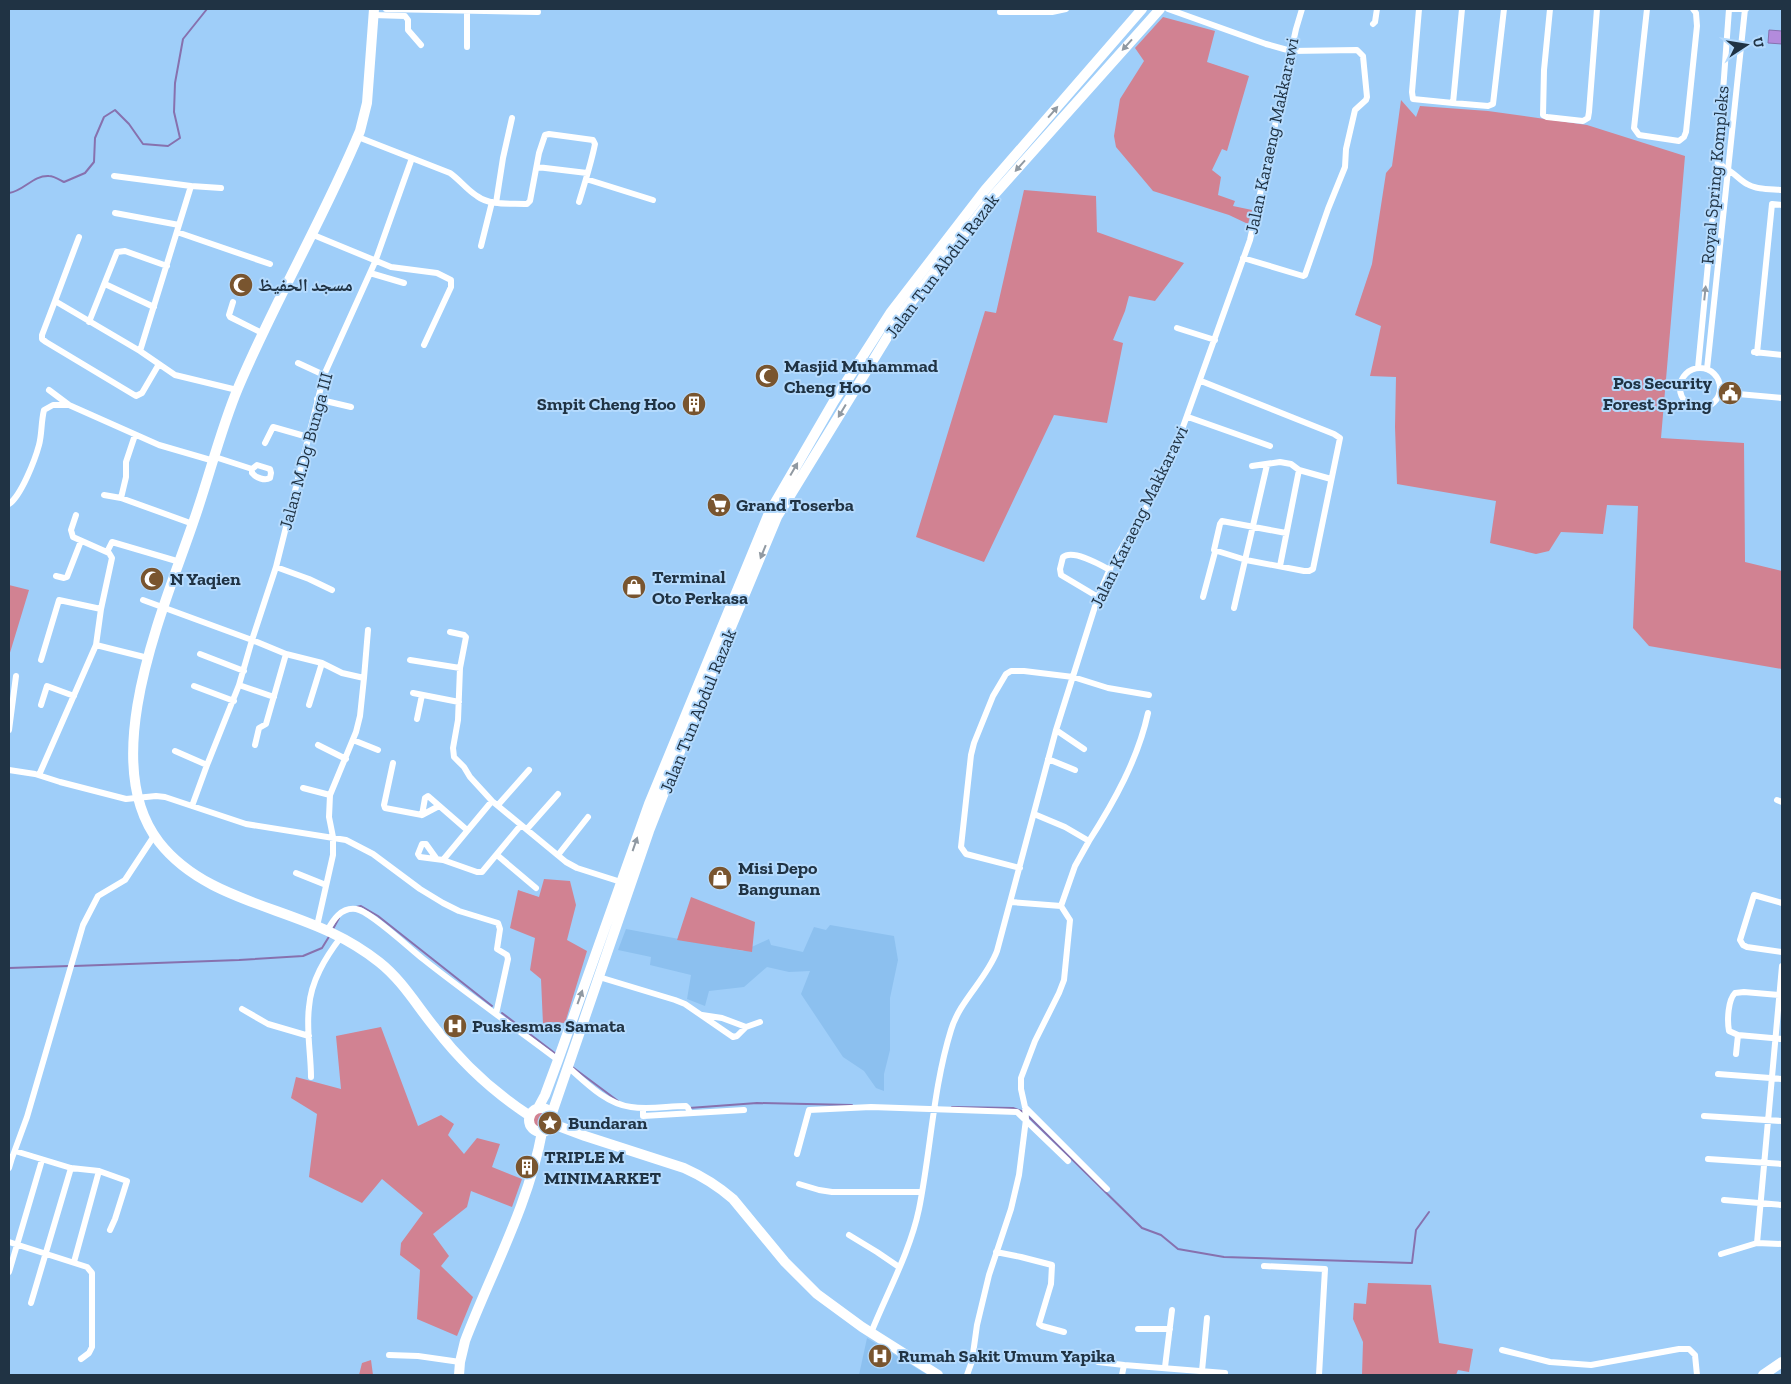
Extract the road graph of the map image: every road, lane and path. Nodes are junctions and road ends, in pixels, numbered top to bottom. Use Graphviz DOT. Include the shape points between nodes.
graph roads {
  1 [pos="386,9"];
  2 [pos="1066,9"];
  3 [pos="1142,9"];
  4 [pos="1160,9"];
  5 [pos="1168,9"];
  6 [pos="1302,9"];
  7 [pos="1377,9"];
  8 [pos="1419,9"];
  9 [pos="1462,9"];
  10 [pos="1504,9"];
  11 [pos="1550,9"];
  12 [pos="1597,9"];
  13 [pos="1647,9"];
  14 [pos="1693,9"];
  15 [pos="1730,9"];
  16 [pos="1746,9"];
  17 [pos="467,11"];
  18 [pos="374,12"];
  19 [pos="538,12"];
  20 [pos="1000,12"];
  21 [pos="1373,24"];
  22 [pos="421,45"];
  23 [pos="466,47"];
  24 [pos="1291,51"];
  25 [pos="1453,103"];
  26 [pos="512,118"];
  27 [pos="358,137"];
  28 [pos="412,158"];
  29 [pos="1718,160"];
  30 [pos="537,167"];
  31 [pos="1729,170"];
  32 [pos="114,176"];
  33 [pos="587,176"];
  34 [pos="191,186"];
  35 [pos="221,188"];
  36 [pos="1782,190"];
  37 [pos="653,200"];
  38 [pos="494,202"];
  39 [pos="579,202"];
  40 [pos="1782,205"];
  41 [pos="115,213"];
  42 [pos="178,228"];
  43 [pos="311,234"];
  44 [pos="79,236"];
  45 [pos="481,246"];
  46 [pos="1243,258"];
  47 [pos="375,262"];
  48 [pos="270,264"];
  49 [pos="167,266"];
  50 [pos="370,273"];
  51 [pos="404,283"];
  52 [pos="104,284"];
  53 [pos="55,301"];
  54 [pos="233,302"];
  55 [pos="154,306"];
  56 [pos="895,315"];
  57 [pos="89,322"];
  58 [pos="1177,328"];
  59 [pos="264,334"];
  60 [pos="1214,340"];
  61 [pos="424,345"];
  62 [pos="140,351"];
  63 [pos="1782,355"];
  64 [pos="298,363"];
  65 [pos="159,364"];
  66 [pos="1698,368"];
  67 [pos="1707,369"];
  68 [pos="324,375"];
  69 [pos="1200,381"];
  70 [pos="1720,385"];
  71 [pos="49,390"];
  72 [pos="238,390"];
  73 [pos="1738,394"];
  74 [pos="1718,397"];
  75 [pos="317,398"];
  76 [pos="1782,398"];
  77 [pos="69,405"];
  78 [pos="351,407"];
  79 [pos="1188,417"];
  80 [pos="135,435"];
  81 [pos="308,437"];
  82 [pos="265,443"];
  83 [pos="1270,446"];
  84 [pos="214,459"];
  85 [pos="1267,465"];
  86 [pos="1252,466"];
  87 [pos="252,469"];
  88 [pos="1299,470"];
  89 [pos="1331,479"];
  90 [pos="104,494"];
  91 [pos="121,498"];
  92 [pos="9,504"];
  93 [pos="76,515"];
  94 [pos="193,524"];
  95 [pos="1253,527"];
  96 [pos="1286,533"];
  97 [pos="81,541"];
  98 [pos="106,552"];
  99 [pos="1215,552"];
  100 [pos="1246,560"];
  101 [pos="180,562"];
  102 [pos="1280,566"];
  103 [pos="276,567"];
  104 [pos="1110,570"];
  105 [pos="56,576"];
  106 [pos="332,590"];
  107 [pos="1098,597"];
  108 [pos="1203,597"];
  109 [pos="143,600"];
  110 [pos="164,608"];
  111 [pos="1234,608"];
  112 [pos="100,609"];
  113 [pos="368,630"];
  114 [pos="450,632"];
  115 [pos="252,640"];
  116 [pos="96,645"];
  117 [pos="200,654"];
  118 [pos="286,654"];
  119 [pos="148,658"];
  120 [pos="41,660"];
  121 [pos="410,660"];
  122 [pos="322,663"];
  123 [pos="460,668"];
  124 [pos="244,671"];
  125 [pos="16,676"];
  126 [pos="1073,677"];
  127 [pos="364,678"];
  128 [pos="194,686"];
  129 [pos="239,686"];
  130 [pos="413,694"];
  131 [pos="422,695"];
  132 [pos="1149,695"];
  133 [pos="74,696"];
  134 [pos="274,697"];
  135 [pos="234,701"];
  136 [pos="459,702"];
  137 [pos="41,705"];
  138 [pos="309,705"];
  139 [pos="1148,713"];
  140 [pos="417,719"];
  141 [pos="9,730"];
  142 [pos="1056,730"];
  143 [pos="353,740"];
  144 [pos="255,745"];
  145 [pos="318,745"];
  146 [pos="1084,749"];
  147 [pos="378,750"];
  148 [pos="175,751"];
  149 [pos="346,759"];
  150 [pos="1048,759"];
  151 [pos="393,763"];
  152 [pos="207,766"];
  153 [pos="9,770"];
  154 [pos="529,770"];
  155 [pos="1075,770"];
  156 [pos="39,775"];
  157 [pos="303,788"];
  158 [pos="558,794"];
  159 [pos="330,795"];
  160 [pos="658,795"];
  161 [pos="138,798"];
  162 [pos="495,803"];
  163 [pos="192,806"];
  164 [pos="439,806"];
  165 [pos="1034,814"];
  166 [pos="422,816"];
  167 [pos="588,817"];
  168 [pos="524,827"];
  169 [pos="467,830"];
  170 [pos="154,836"];
  171 [pos="333,837"];
  172 [pos="1089,841"];
  173 [pos="497,855"];
  174 [pos="558,855"];
  175 [pos="1020,868"];
  176 [pos="296,873"];
  177 [pos="622,882"];
  178 [pos="326,885"];
  179 [pos="536,888"];
  180 [pos="1011,902"];
  181 [pos="1782,903"];
  182 [pos="1061,906"];
  183 [pos="317,926"];
  184 [pos="333,933"];
  185 [pos="1782,952"];
  186 [pos="592,965"];
  187 [pos="1782,966"];
  188 [pos="600,974"];
  189 [pos="1779,995"];
  190 [pos="242,1009"];
  191 [pos="496,1014"];
  192 [pos="699,1014"];
  193 [pos="760,1022"];
  194 [pos="746,1027"];
  195 [pos="1738,1035"];
  196 [pos="309,1036"];
  197 [pos="1779,1039"];
  198 [pos="1736,1054"];
  199 [pos="562,1063"];
  200 [pos="1718,1074"];
  201 [pos="311,1077"];
  202 [pos="1772,1078"];
  203 [pos="1782,1079"];
  204 [pos="935,1107"];
  205 [pos="538,1108"];
  206 [pos="744,1110"];
  207 [pos="552,1113"];
  208 [pos="1025,1113"];
  209 [pos="530,1116"];
  210 [pos="1704,1116"];
  211 [pos="1768,1120"];
  212 [pos="1782,1122"];
  213 [pos="553,1124"];
  214 [pos="542,1132"];
  215 [pos="15,1151"];
  216 [pos="797,1154"];
  217 [pos="10,1158"];
  218 [pos="1708,1159"];
  219 [pos="42,1160"];
  220 [pos="1068,1161"];
  221 [pos="1765,1163"];
  222 [pos="1782,1164"];
  223 [pos="9,1168"];
  224 [pos="71,1168"];
  225 [pos="99,1171"];
  226 [pos="798,1184"];
  227 [pos="1106,1189"];
  228 [pos="922,1192"];
  229 [pos="1724,1200"];
  230 [pos="1761,1204"];
  231 [pos="1782,1205"];
  232 [pos="110,1230"];
  233 [pos="849,1235"];
  234 [pos="9,1242"];
  235 [pos="1757,1243"];
  236 [pos="1782,1244"];
  237 [pos="17,1245"];
  238 [pos="996,1252"];
  239 [pos="46,1254"];
  240 [pos="1721,1254"];
  241 [pos="74,1262"];
  242 [pos="1264,1266"];
  243 [pos="899,1267"];
  244 [pos="9,1272"];
  245 [pos="31,1303"];
  246 [pos="1172,1310"];
  247 [pos="1207,1318"];
  248 [pos="1138,1329"];
  249 [pos="1170,1329"];
  250 [pos="1064,1332"];
  251 [pos="871,1333"];
  252 [pos="1502,1350"];
  253 [pos="389,1355"];
  254 [pos="81,1359"];
  255 [pos="460,1362"];
  256 [pos="1098,1362"];
  257 [pos="1781,1363"];
  258 [pos="1124,1365"];
  259 [pos="1165,1368"];
  260 [pos="1202,1370"];
  261 [pos="1225,1373"];
  262 [pos="933,1374"];
  263 [pos="1769,1374"];
  264 [pos="459,1375"];
  265 [pos="967,1375"];
  266 [pos="1122,1375"];
  267 [pos="1320,1375"];
  268 [pos="1697,1375"];
  1 -- 17 [label="street"];
  2 -- 20 [label="street"];
  56 -- 3 [label="main road, Jalan Tun Abdul Razak, one-way" via="986,190"];
  4 -- 56 [label="main road, Jalan Tun Abdul Razak, one-way" via="994,196"];
  5 -- 24 [label="street"];
  6 -- 24 [label="street, Jalan Karaeng Makkarawi"];
  7 -- 21 [label="street"];
  8 -- 25 [label="street" via="1413,99"];
  9 -- 25 [label="street"];
  10 -- 25 [label="street" via="1493,104"];
  11 -- 12 [label="street" via="1543,115 1583,121 1589,112"];
  13 -- 14 [label="street" via="1634,128 1639,136 1678,140 1684,138 1686,132 1697,26"];
  15 -- 16 [label="street"];
  15 -- 29 [label="street, Royal Spring Kompleks"];
  16 -- 31 [label="street, Royal Spring Kompleks"];
  17 -- 19 [label="street"];
  17 -- 23 [label="street"];
  18 -- 22 [label="street" via="405,16 408,30"];
  18 -- 27 [label="main road" via="367,103"];
  24 -- 46 [label="street, Jalan Karaeng Makkarawi" via="1261,194"];
  24 -- 46 [label="street" via="1357,50 1362,56 1367,97 1355,110 1345,167 1305,275"];
  26 -- 38 [label="street"];
  27 -- 28 [label="street"];
  27 -- 43 [label="main road"];
  28 -- 38 [label="street" via="450,174 474,195"];
  28 -- 47 [label="street, Jalan M.Dg Bunga III"];
  29 -- 31 [label="street"];
  66 -- 29 [label="street, Royal Spring Kompleks, one-way"];
  30 -- 33 [label="street"];
  30 -- 33 [label="street" via="545,135 593,140"];
  30 -- 38 [label="street" via="529,203"];
  31 -- 36 [label="street" via="1745,184"];
  31 -- 67 [label="street, Royal Spring Kompleks"];
  32 -- 34 [label="street"];
  33 -- 37 [label="street"];
  33 -- 39 [label="street"];
  34 -- 35 [label="street"];
  34 -- 42 [label="street"];
  38 -- 45 [label="street"];
  40 -- 63 [label="street" via="1772,204 1755,352"];
  41 -- 42 [label="street"];
  42 -- 48 [label="street"];
  42 -- 49 [label="street"];
  43 -- 47 [label="street"];
  43 -- 59 [label="main road"];
  44 -- 53 [label="street"];
  46 -- 60 [label="street, Jalan Karaeng Makkarawi"];
  47 -- 50 [label="street, Jalan M.Dg Bunga III"];
  47 -- 61 [label="street" via="391,268 437,273 451,280 451,287"];
  49 -- 52 [label="street" via="119,251 115,253"];
  49 -- 55 [label="street"];
  50 -- 51 [label="street"];
  50 -- 68 [label="street, Jalan M.Dg Bunga III"];
  52 -- 55 [label="street"];
  52 -- 57 [label="street"];
  53 -- 57 [label="street"];
  53 -- 65 [label="street" via="42,335 46,342 137,396"];
  54 -- 59 [label="street" via="230,317"];
  55 -- 62 [label="street"];
  56 -- 160 [label="main road, Jalan Tun Abdul Razak" via="848,378 769,513"];
  57 -- 62 [label="street"];
  58 -- 60 [label="street"];
  59 -- 72 [label="main road"];
  60 -- 69 [label="street, Jalan Karaeng Makkarawi"];
  62 -- 65 [label="street"];
  64 -- 68 [label="street"];
  65 -- 72 [label="street" via="180,376"];
  66 -- 67 [label="street"];
  66 -- 74 [label="street" via="1683,378 1680,386 1683,398 1692,406 1701,408 1712,404"];
  67 -- 70 [label="street" via="1716,376"];
  68 -- 75 [label="street, Jalan M.Dg Bunga III"];
  69 -- 79 [label="street, Jalan Karaeng Makkarawi"];
  69 -- 89 [label="street" via="1338,436 1339,449"];
  70 -- 73 [label="street"];
  70 -- 74 [label="street"];
  71 -- 77 [label="street"];
  72 -- 84 [label="main road"];
  73 -- 74 [label="street"];
  73 -- 76 [label="street"];
  75 -- 78 [label="street"];
  75 -- 81 [label="street, Jalan M.Dg Bunga III"];
  77 -- 80 [label="street"];
  77 -- 92 [label="street" via="53,405 44,410 36,452 16,498"];
  79 -- 83 [label="street"];
  79 -- 104 [label="street, Jalan Karaeng Makkarawi" via="1154,494"];
  80 -- 84 [label="street" via="163,447"];
  80 -- 91 [label="street" via="126,462"];
  81 -- 82 [label="street" via="273,427"];
  81 -- 103 [label="street, Jalan M.Dg Bunga III"];
  84 -- 87 [label="street"];
  84 -- 94 [label="main road"];
  85 -- 86 [label="street"];
  85 -- 88 [label="street" via="1280,462"];
  85 -- 95 [label="street"];
  88 -- 89 [label="street"];
  88 -- 96 [label="street"];
  89 -- 102 [label="street" via="1314,568 1304,571"];
  90 -- 91 [label="street"];
  91 -- 94 [label="street"];
  93 -- 97 [label="street" via="71,534"];
  94 -- 101 [label="main road"];
  95 -- 96 [label="street"];
  95 -- 99 [label="street" via="1222,521"];
  95 -- 100 [label="street"];
  96 -- 102 [label="street"];
  97 -- 98 [label="street"];
  97 -- 105 [label="street" via="67,577"];
  98 -- 101 [label="street" via="112,542"];
  98 -- 112 [label="street" via="112,558"];
  99 -- 100 [label="street"];
  99 -- 108 [label="street"];
  100 -- 102 [label="street"];
  100 -- 111 [label="street"];
  101 -- 110 [label="main road"];
  103 -- 106 [label="street"];
  103 -- 115 [label="street, Jalan M.Dg Bunga III"];
  104 -- 107 [label="street, Jalan Karaeng Makkarawi"];
  104 -- 107 [label="street" via="1074,554 1062,557 1060,574"];
  107 -- 126 [label="street, Jalan Karaeng Makkarawi"];
  109 -- 110 [label="street"];
  110 -- 115 [label="street"];
  110 -- 119 [label="main road"];
  112 -- 116 [label="street"];
  112 -- 120 [label="street" via="59,600"];
  113 -- 127 [label="street"];
  114 -- 123 [label="street" via="466,637"];
  115 -- 118 [label="street"];
  115 -- 124 [label="street, Jalan M.Dg Bunga III"];
  116 -- 119 [label="street"];
  116 -- 133 [label="street"];
  117 -- 124 [label="street"];
  118 -- 122 [label="street"];
  118 -- 134 [label="street"];
  119 -- 161 [label="main road" via="132,750"];
  121 -- 123 [label="street"];
  122 -- 127 [label="street" via="342,673"];
  122 -- 138 [label="street"];
  123 -- 136 [label="street"];
  124 -- 129 [label="street, Jalan M.Dg Bunga III"];
  125 -- 141 [label="street"];
  126 -- 132 [label="street" via="1108,688"];
  126 -- 142 [label="street, Jalan Karaeng Makkarawi"];
  126 -- 175 [label="street" via="1024,671 1006,674 993,696 974,743 961,847 966,854"];
  127 -- 143 [label="street" via="360,716"];
  128 -- 135 [label="street"];
  129 -- 134 [label="street"];
  129 -- 135 [label="street, Jalan M.Dg Bunga III"];
  130 -- 131 [label="street"];
  131 -- 136 [label="street"];
  131 -- 140 [label="street"];
  133 -- 137 [label="street" via="48,686"];
  133 -- 156 [label="street"];
  134 -- 144 [label="street" via="266,724 259,728"];
  135 -- 152 [label="street, Jalan M.Dg Bunga III"];
  136 -- 162 [label="street" via="453,755"];
  139 -- 172 [label="street" via="1134,757"];
  142 -- 146 [label="street"];
  142 -- 150 [label="street, Jalan Karaeng Makkarawi"];
  143 -- 147 [label="street"];
  143 -- 149 [label="street"];
  145 -- 149 [label="street"];
  148 -- 152 [label="street"];
  149 -- 159 [label="street"];
  150 -- 155 [label="street"];
  150 -- 165 [label="street, Jalan Karaeng Makkarawi"];
  151 -- 166 [label="street" via="385,807"];
  152 -- 163 [label="street, Jalan M.Dg Bunga III"];
  153 -- 156 [label="street"];
  154 -- 162 [label="street"];
  156 -- 161 [label="street" via="117,798"];
  157 -- 159 [label="street"];
  158 -- 168 [label="street"];
  159 -- 171 [label="street" via="329,817"];
  177 -- 160 [label="main road, Jalan Tun Abdul Razak, one-way"];
  160 -- 188 [label="main road, Jalan Tun Abdul Razak" via="649,831"];
  161 -- 163 [label="street" via="165,797"];
  161 -- 170 [label="main road"];
  162 -- 168 [label="street"];
  162 -- 169 [label="street"];
  163 -- 171 [label="street" via="246,824"];
  164 -- 166 [label="street"];
  164 -- 166 [label="street" via="426,797"];
  164 -- 169 [label="street"];
  165 -- 172 [label="street"];
  165 -- 175 [label="street, Jalan Karaeng Makkarawi"];
  167 -- 174 [label="street"];
  168 -- 173 [label="street"];
  168 -- 174 [label="street"];
  169 -- 173 [label="street" via="440,859 480,873"];
  170 -- 183 [label="main road" via="183,867 214,886"];
  170 -- 215 [label="street" via="125,880 98,896 83,926"];
  171 -- 178 [label="street" via="333,855"];
  171 -- 191 [label="street" via="373,854 443,903 498,922 497,949 508,959"];
  172 -- 182 [label="street" via="1075,866"];
  173 -- 179 [label="street"];
  174 -- 177 [label="street" via="577,868"];
  175 -- 180 [label="street, Jalan Karaeng Makkarawi"];
  176 -- 178 [label="street"];
  177 -- 186 [label="main road, Jalan Tun Abdul Razak"];
  178 -- 183 [label="street"];
  180 -- 182 [label="street"];
  180 -- 204 [label="street, Jalan Karaeng Makkarawi" via="992,965 954,1020 941,1066"];
  181 -- 185 [label="street" via="1754,895 1740,940 1747,947"];
  182 -- 208 [label="street" via="1070,920 1064,980 1025,1063 1020,1085"];
  183 -- 184 [label="main road"];
  184 -- 191 [label="street" via="334,918 344,911 362,911"];
  184 -- 196 [label="street" via="328,955 314,982 308,1008"];
  184 -- 209 [label="main road" via="370,955 389,971 458,1055 492,1089"];
  186 -- 188 [label="main road"];
  199 -- 186 [label="main road, Jalan Tun Abdul Razak, one-way"];
  187 -- 189 [label="street"];
  188 -- 192 [label="street" via="675,1000"];
  188 -- 199 [label="main road, Jalan Tun Abdul Razak"];
  189 -- 195 [label="street" via="1744,992 1733,995 1728,1024 1729,1030"];
  189 -- 197 [label="street"];
  190 -- 196 [label="street" via="268,1024"];
  191 -- 199 [label="street"];
  192 -- 194 [label="street"];
  192 -- 194 [label="street" via="733,1037"];
  193 -- 194 [label="street"];
  195 -- 197 [label="street"];
  195 -- 198 [label="street"];
  196 -- 201 [label="street"];
  197 -- 202 [label="street"];
  199 -- 205 [label="main road, Jalan Tun Abdul Razak"];
  199 -- 206 [label="street" via="611,1101 643,1111"];
  199 -- 207 [label="main road, Jalan Tun Abdul Razak"];
  200 -- 202 [label="street"];
  202 -- 203 [label="street"];
  202 -- 211 [label="street"];
  204 -- 208 [label="street"];
  204 -- 216 [label="street" via="809,1110"];
  204 -- 228 [label="street, Jalan Karaeng Makkarawi"];
  205 -- 207 [label="main road" via="546,1108"];
  205 -- 209 [label="main road"];
  207 -- 213 [label="main road"];
  208 -- 220 [label="street"];
  208 -- 227 [label="street"];
  208 -- 238 [label="street" via="1014,1197"];
  209 -- 214 [label="main road" via="532,1127"];
  210 -- 211 [label="street"];
  211 -- 212 [label="street"];
  211 -- 221 [label="street"];
  213 -- 214 [label="main road"];
  213 -- 251 [label="main road" via="684,1168 723,1190 807,1285"];
  214 -- 255 [label="main road" via="527,1190 473,1320"];
  215 -- 217 [label="street"];
  215 -- 219 [label="street"];
  217 -- 223 [label="street"];
  218 -- 221 [label="street"];
  219 -- 224 [label="street"];
  219 -- 237 [label="street"];
  221 -- 222 [label="street"];
  221 -- 230 [label="street"];
  224 -- 225 [label="street"];
  224 -- 239 [label="street"];
  225 -- 232 [label="street" via="127,1182"];
  225 -- 241 [label="street"];
  226 -- 228 [label="street" via="832,1192"];
  228 -- 243 [label="street, Jalan Karaeng Makkarawi"];
  229 -- 230 [label="street"];
  230 -- 231 [label="street"];
  230 -- 235 [label="street"];
  233 -- 243 [label="street"];
  234 -- 237 [label="street"];
  235 -- 236 [label="street"];
  235 -- 240 [label="street"];
  237 -- 239 [label="street"];
  237 -- 244 [label="street"];
  238 -- 250 [label="street" via="1052,1265 1051,1284 1039,1324"];
  238 -- 265 [label="street"];
  239 -- 241 [label="street"];
  239 -- 245 [label="street"];
  241 -- 254 [label="street" via="87,1267 92,1273 92,1347"];
  242 -- 267 [label="street" via="1325,1269"];
  243 -- 251 [label="street, Jalan Karaeng Makkarawi"];
  246 -- 249 [label="street"];
  247 -- 260 [label="street"];
  248 -- 249 [label="street"];
  249 -- 259 [label="street"];
  251 -- 262 [label="main road"];
  252 -- 268 [label="street" via="1550,1362 1591,1365 1689,1349 1695,1355"];
  253 -- 255 [label="street"];
  255 -- 264 [label="main road"];
  256 -- 258 [label="street"];
  257 -- 263 [label="main road"];
  258 -- 259 [label="street"];
  258 -- 266 [label="street"];
  259 -- 260 [label="street"];
  260 -- 261 [label="street"];
}
